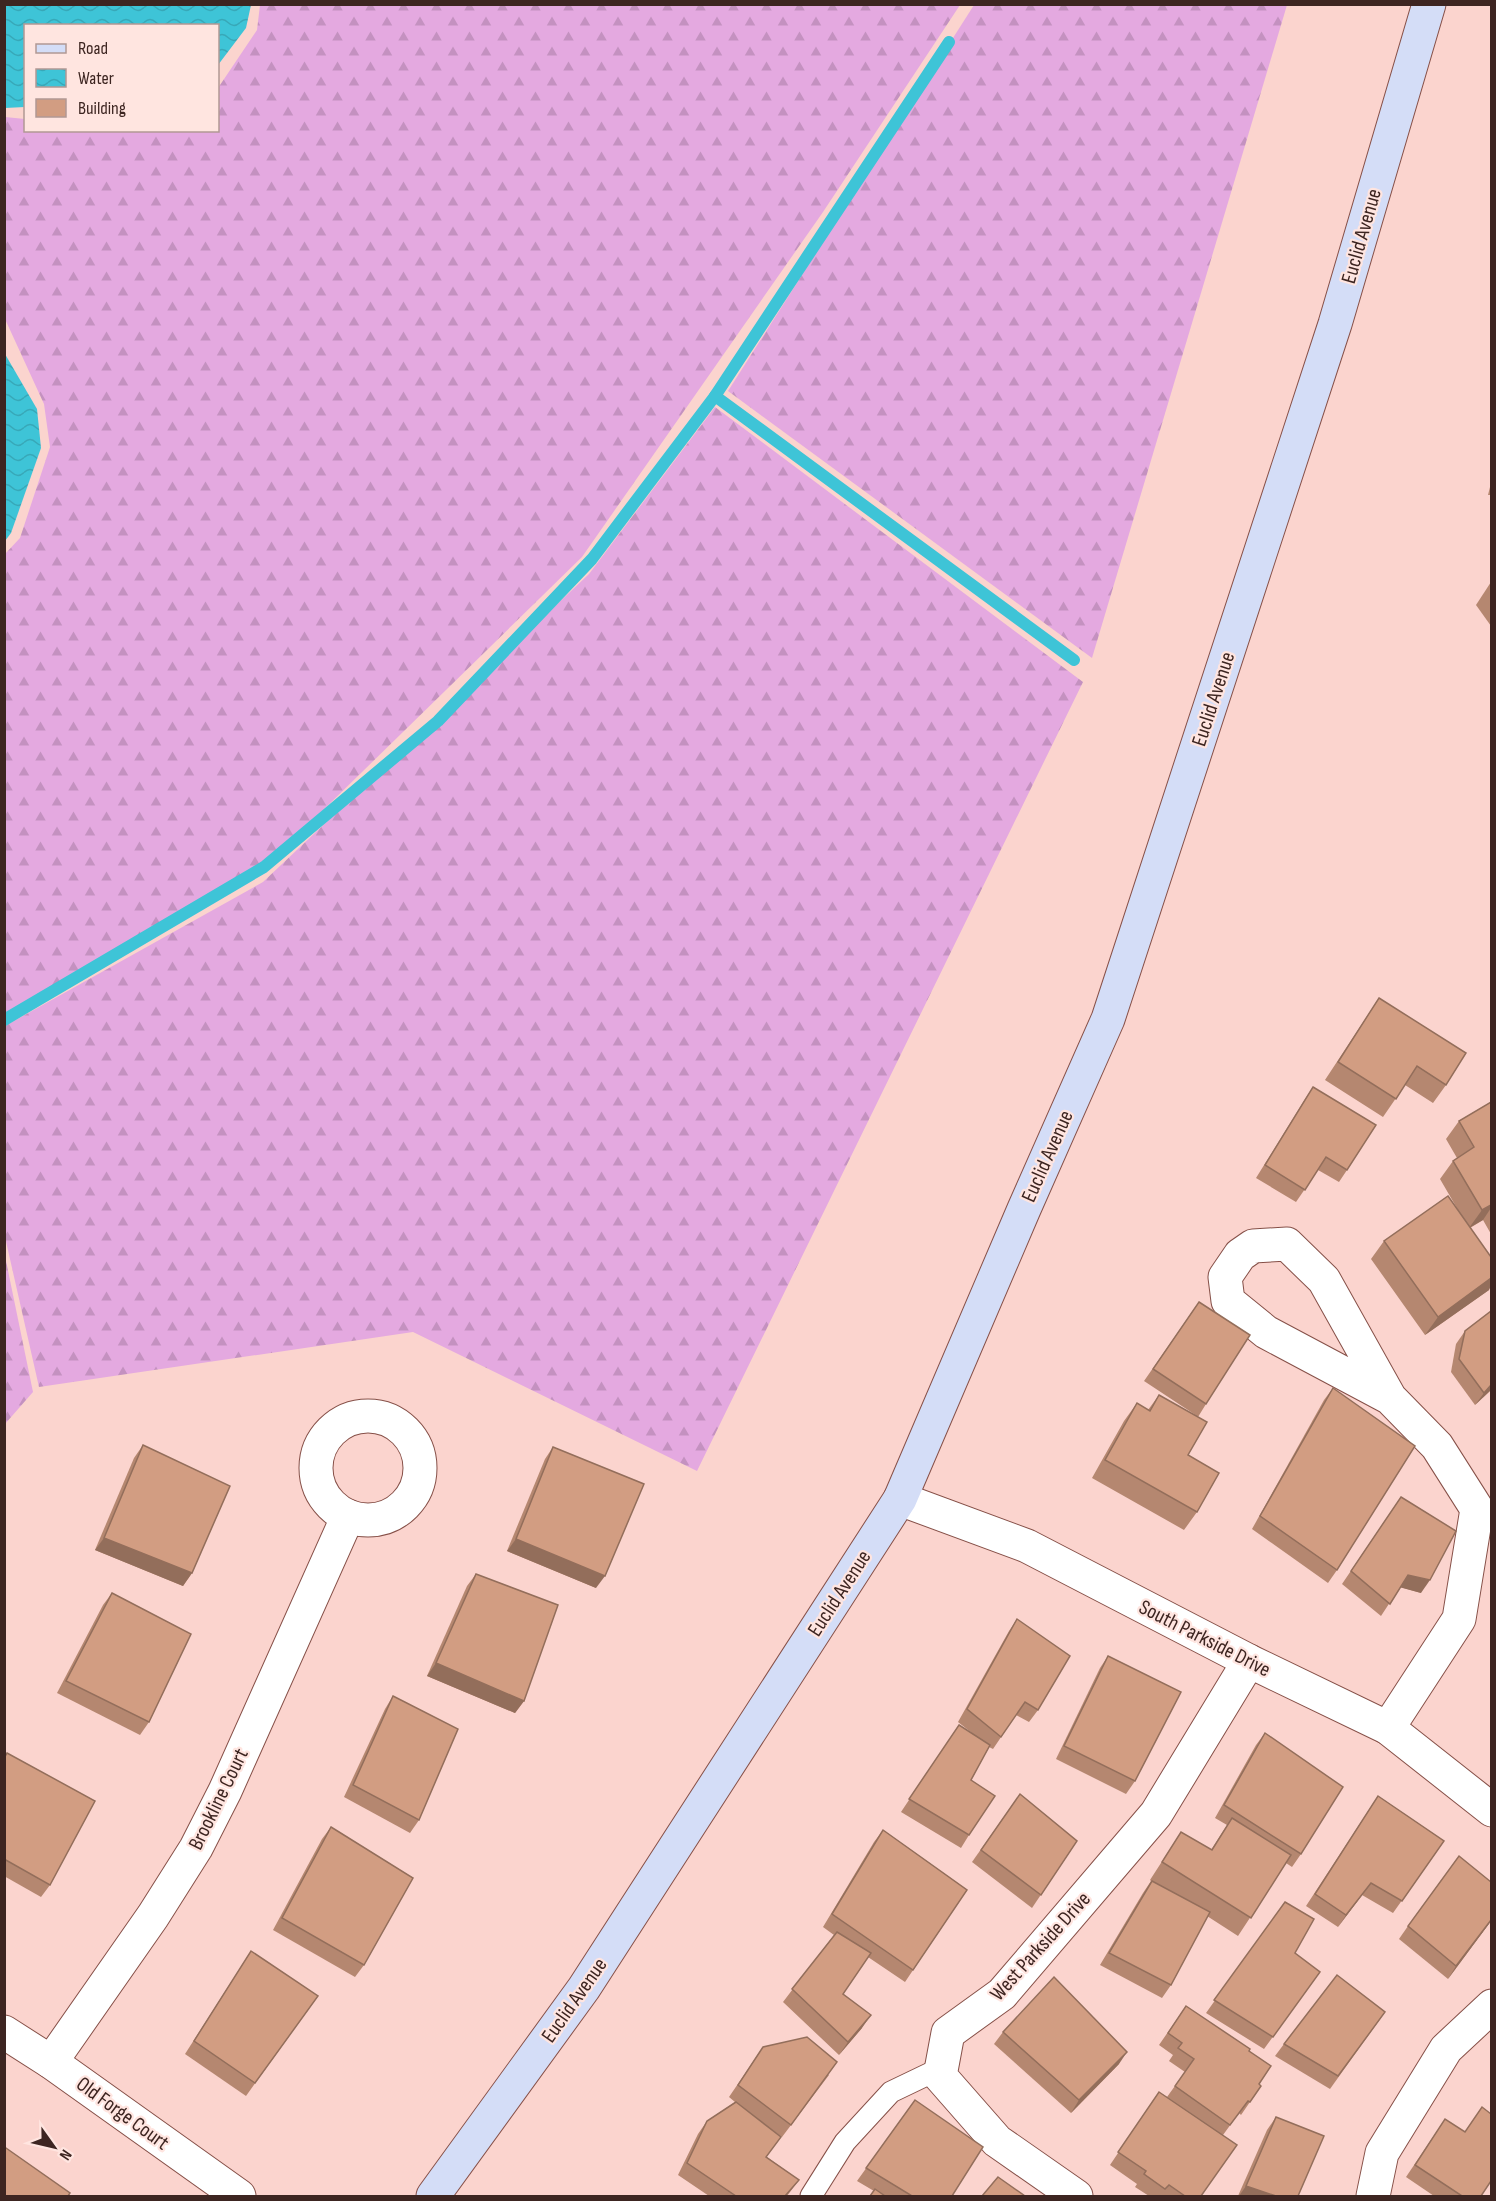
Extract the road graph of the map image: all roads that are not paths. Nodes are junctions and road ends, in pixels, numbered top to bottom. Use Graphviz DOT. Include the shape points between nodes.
graph roads {
  1 [pos="1429,4"];
  2 [pos="1390,1398"];
  3 [pos="900,1499"];
  4 [pos="348,1516"];
  5 [pos="1249,1662"];
  6 [pos="1388,1728"];
  7 [pos="1491,1810"];
  8 [pos="1491,2006"];
  9 [pos="4,2031"];
  10 [pos="51,2062"];
  11 [pos="941,2068"];
  12 [pos="239,2196"];
  13 [pos="433,2196"];
  14 [pos="811,2196"];
  15 [pos="1076,2196"];
  16 [pos="1373,2196"];
  1 -- 3 [label="main road, Euclid Avenue" via="1335,324 1108,1019"];
  2 -- 2 [label="street" via="1266,1332 1228,1301 1225,1277 1240,1255 1253,1245 1287,1244 1324,1280"];
  2 -- 6 [label="street" via="1437,1446 1477,1509 1459,1618"];
  3 -- 5 [label="street, South Parkside Drive" via="1027,1546"];
  3 -- 13 [label="main road, Euclid Avenue" via="584,1988"];
  4 -- 10 [label="street, Brookline Court" via="196,1848"];
  5 -- 6 [label="street, South Parkside Drive"];
  5 -- 11 [label="street, West Parkside Drive" via="1156,1814 1002,1994 948,2034"];
  6 -- 7 [label="street, South Parkside Drive"];
  8 -- 16 [label="street" via="1446,2049 1382,2153"];
  9 -- 10 [label="street, Old Forge Court"];
  10 -- 12 [label="street, Old Forge Court"];
  11 -- 14 [label="lane" via="891,2092 845,2142"];
  11 -- 15 [label="street" via="940,2076 997,2141"];
}
